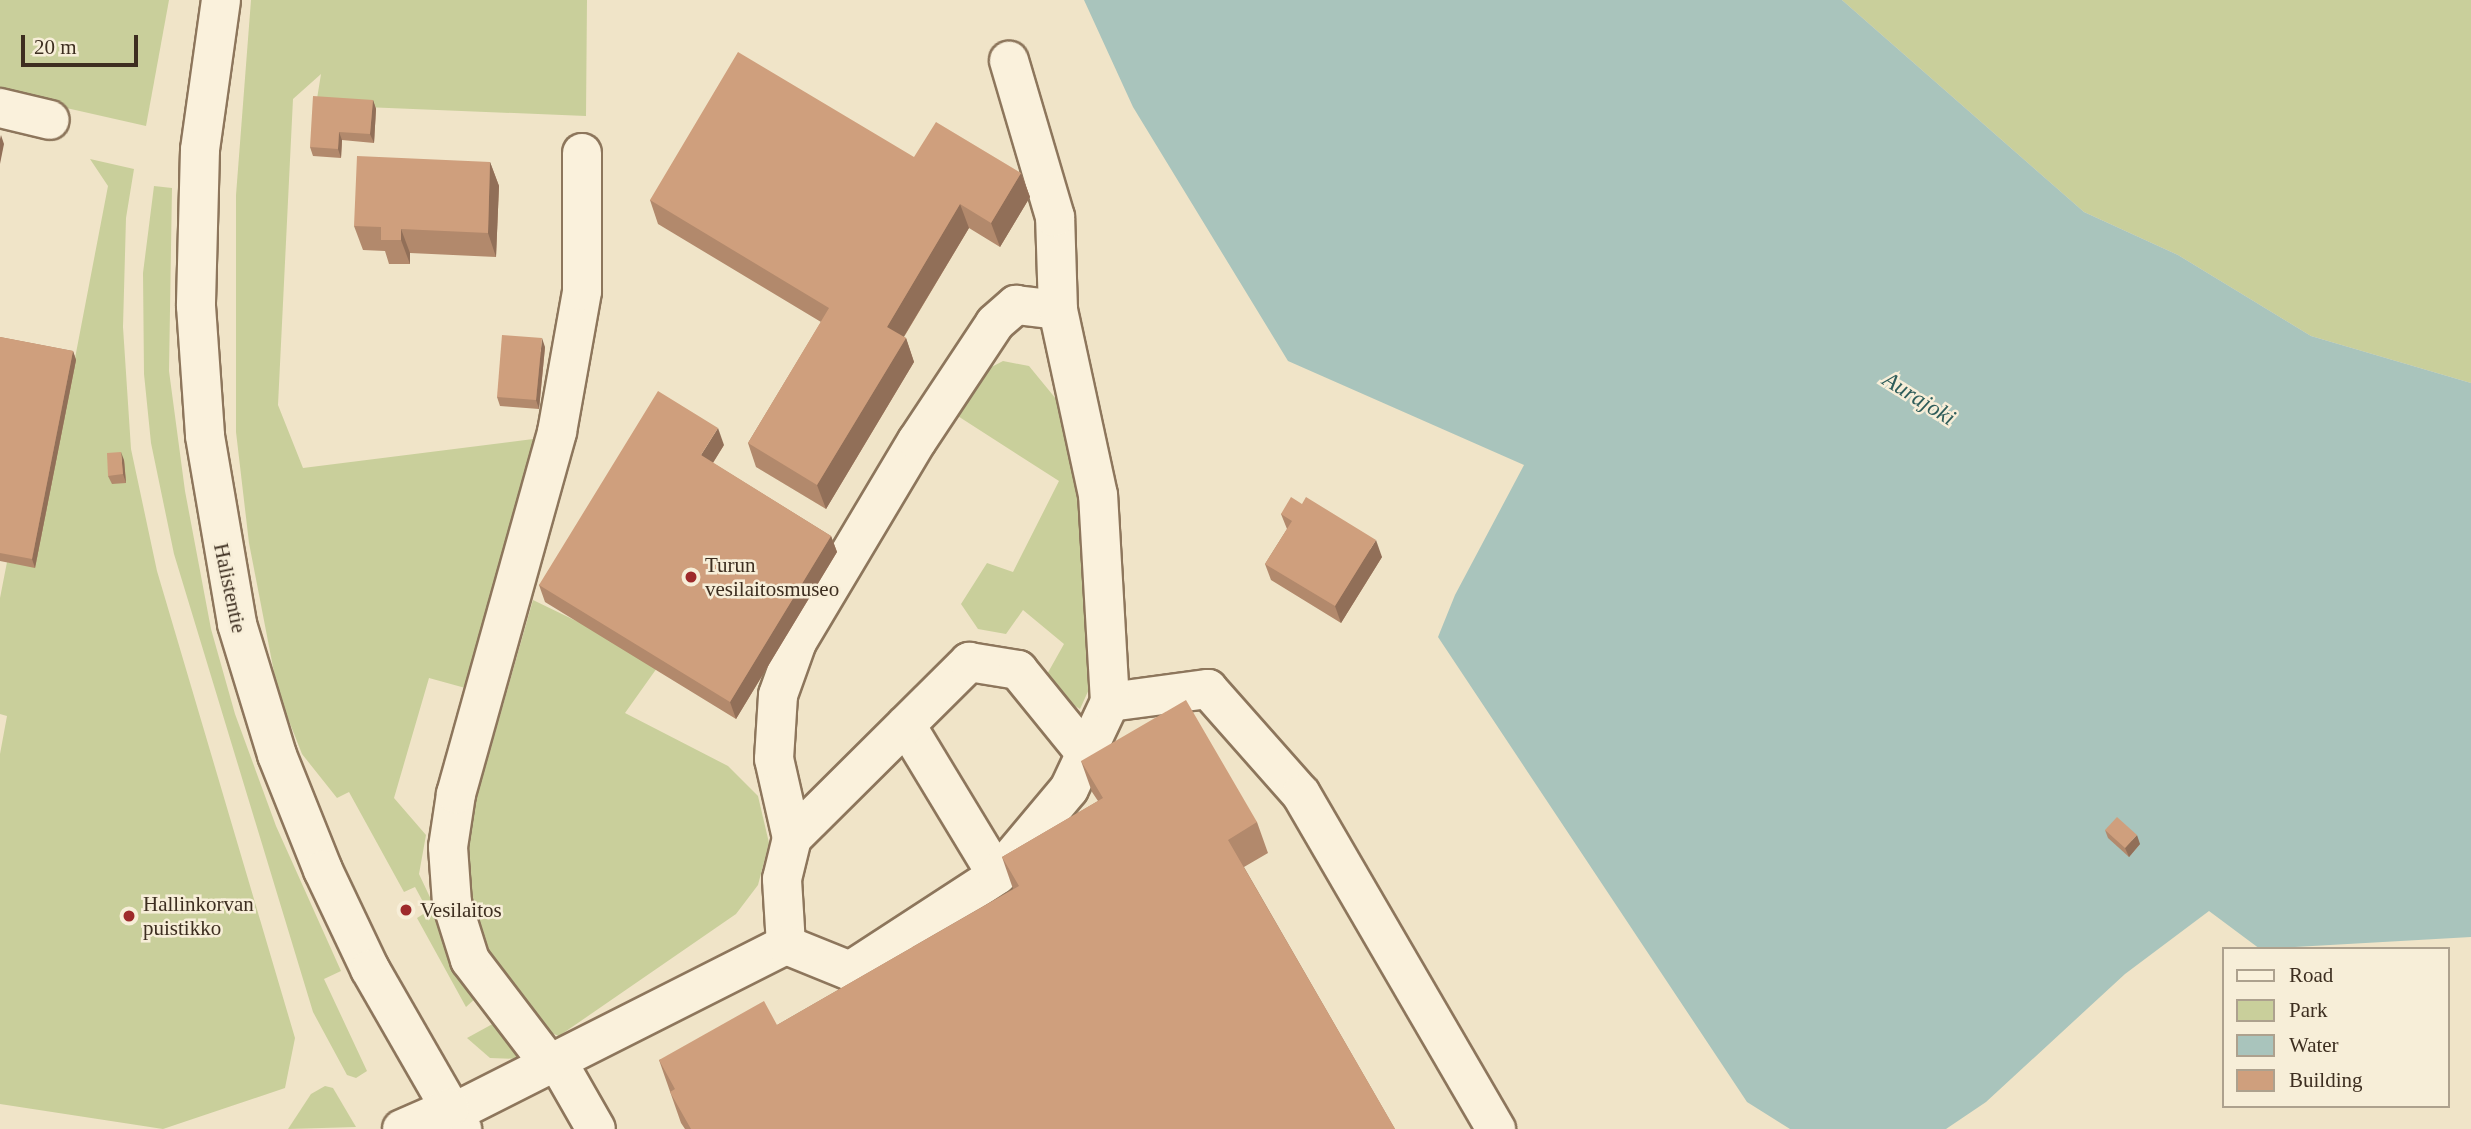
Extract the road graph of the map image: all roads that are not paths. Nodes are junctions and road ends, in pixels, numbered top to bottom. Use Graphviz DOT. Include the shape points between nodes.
graph roads {
  1 [pos="221,0"];
  2 [pos="1009,61"];
  3 [pos="0,108"];
  4 [pos="50,120"];
  5 [pos="582,153"];
  6 [pos="1058,310"];
  7 [pos="1110,702"];
  8 [pos="906,725"];
  9 [pos="1083,750"];
  10 [pos="792,838"];
  11 [pos="997,875"];
  12 [pos="786,945"];
  13 [pos="554,1063"];
  14 [pos="455,1116"];
  15 [pos="402,1129"];
  16 [pos="596,1129"];
  17 [pos="1496,1129"];
  1 -- 14 [label="street, Halistentie" via="200,150 196,306 205,436 220,545 257,697 300,815 370,970"];
  2 -- 6 [label="street" via="1055,217"];
  3 -- 4 [label="street"];
  5 -- 13 [label="street" via="582,291 557,432 456,794 448,847 452,903 470,960"];
  6 -- 7 [label="street" via="1098,495"];
  6 -- 10 [label="street" via="1016,304 995,323 797,642 778,695 774,759"];
  7 -- 9 [label="street"];
  7 -- 17 [label="street" via="1208,689 1301,794"];
  8 -- 9 [label="street" via="969,662 1018,670"];
  8 -- 10 [label="street"];
  8 -- 11 [label="street"];
  9 -- 11 [label="street" via="1069,789"];
  10 -- 12 [label="street" via="782,879"];
  11 -- 12 [label="street" via="850,971"];
  12 -- 13 [label="street"];
  13 -- 14 [label="street"];
  13 -- 16 [label="street"];
  14 -- 15 [label="street"];
}
